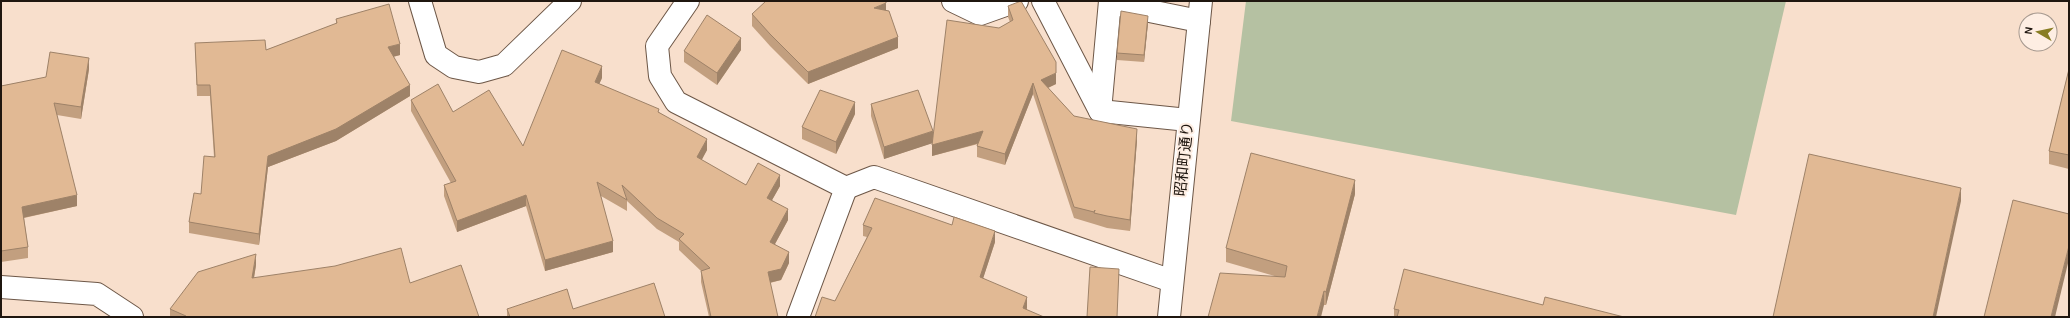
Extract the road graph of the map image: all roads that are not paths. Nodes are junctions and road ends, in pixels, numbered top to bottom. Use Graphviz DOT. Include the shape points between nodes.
graph roads {
  1 [pos="420,1"];
  2 [pos="570,1"];
  3 [pos="953,1"];
  4 [pos="1017,1"];
  5 [pos="1043,1"];
  6 [pos="684,2"];
  7 [pos="1110,2"];
  8 [pos="1200,11"];
  9 [pos="1100,111"];
  10 [pos="1188,120"];
  11 [pos="846,188"];
  12 [pos="1172,281"];
  13 [pos="1,287"];
  14 [pos="132,317"];
  15 [pos="798,317"];
  16 [pos="1168,317"];
  1 -- 2 [label="street" via="436,55 454,67 479,72 504,65"];
  3 -- 4 [label="street" via="980,14"];
  5 -- 9 [label="street"];
  6 -- 11 [label="street" via="657,46 660,76 676,102"];
  7 -- 8 [label="street"];
  7 -- 9 [label="street"];
  8 -- 10 [label="street, 昭和町通り"];
  9 -- 10 [label="street"];
  10 -- 12 [label="street, 昭和町通り"];
  11 -- 12 [label="street" via="874,177"];
  11 -- 15 [label="street"];
  12 -- 16 [label="street, 昭和町通り"];
  13 -- 14 [label="street" via="97,294"];
}
